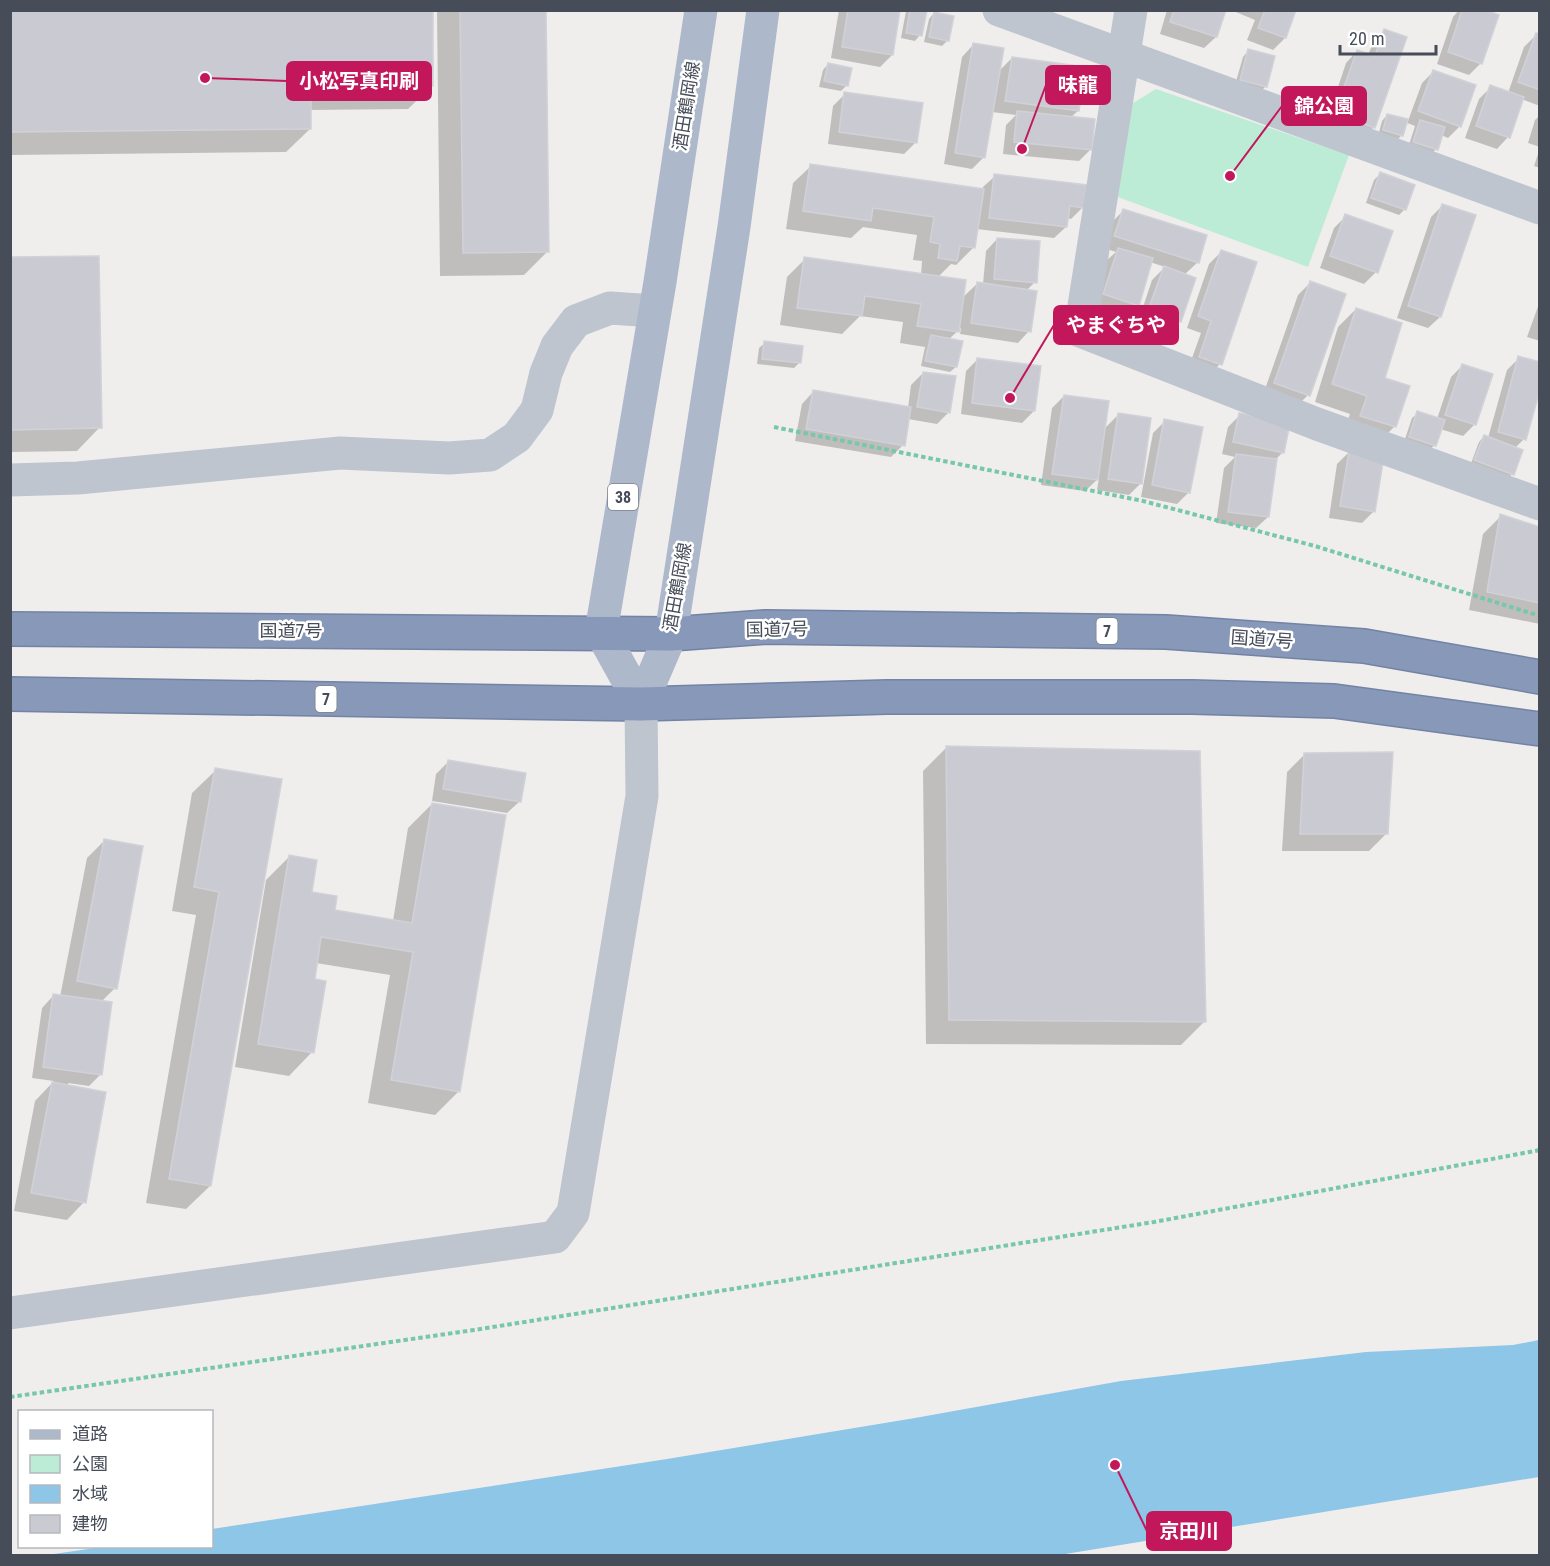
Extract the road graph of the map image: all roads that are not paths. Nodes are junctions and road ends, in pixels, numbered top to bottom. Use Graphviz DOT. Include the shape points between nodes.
graph roads {
  1 [pos="701,10"];
  2 [pos="762,10"];
  3 [pos="999,10"];
  4 [pos="1131,10"];
  5 [pos="1123,56"];
  6 [pos="1539,208"];
  7 [pos="654,311"];
  8 [pos="10,480"];
  9 [pos="1539,504"];
  10 [pos="10,629"];
  11 [pos="601,632"];
  12 [pos="671,634"];
  13 [pos="1539,677"];
  14 [pos="10,694"];
  15 [pos="641,704"];
  16 [pos="1539,729"];
  17 [pos="10,1313"];
  1 -- 7 [label="main road, 酒田鶴岡線 / 38"];
  2 -- 12 [label="main road, 酒田鶴岡線" via="734,227"];
  3 -- 5 [label="street"];
  4 -- 5 [label="street"];
  5 -- 6 [label="street"];
  5 -- 9 [label="street" via="1080,332"];
  7 -- 8 [label="street" via="610,308 576,321 557,346 537,410 517,437 490,455 449,458 340,453 78,478"];
  7 -- 11 [label="main road, 酒田鶴岡線 / 38"];
  10 -- 11 [label="highway, 国道7号 / 7"];
  11 -- 12 [label="highway, 国道7号 / 7"];
  11 -- 15 [label="main road"];
  12 -- 13 [label="highway, 国道7号 / 7" via="766,627 1166,632 1364,646"];
  12 -- 15 [label="main road, 酒田鶴岡線"];
  14 -- 15 [label="highway, 7"];
  15 -- 16 [label="highway, 7" via="898,697 1192,697 1334,701"];
  15 -- 17 [label="street" via="642,796 573,1213 555,1237"];
}
